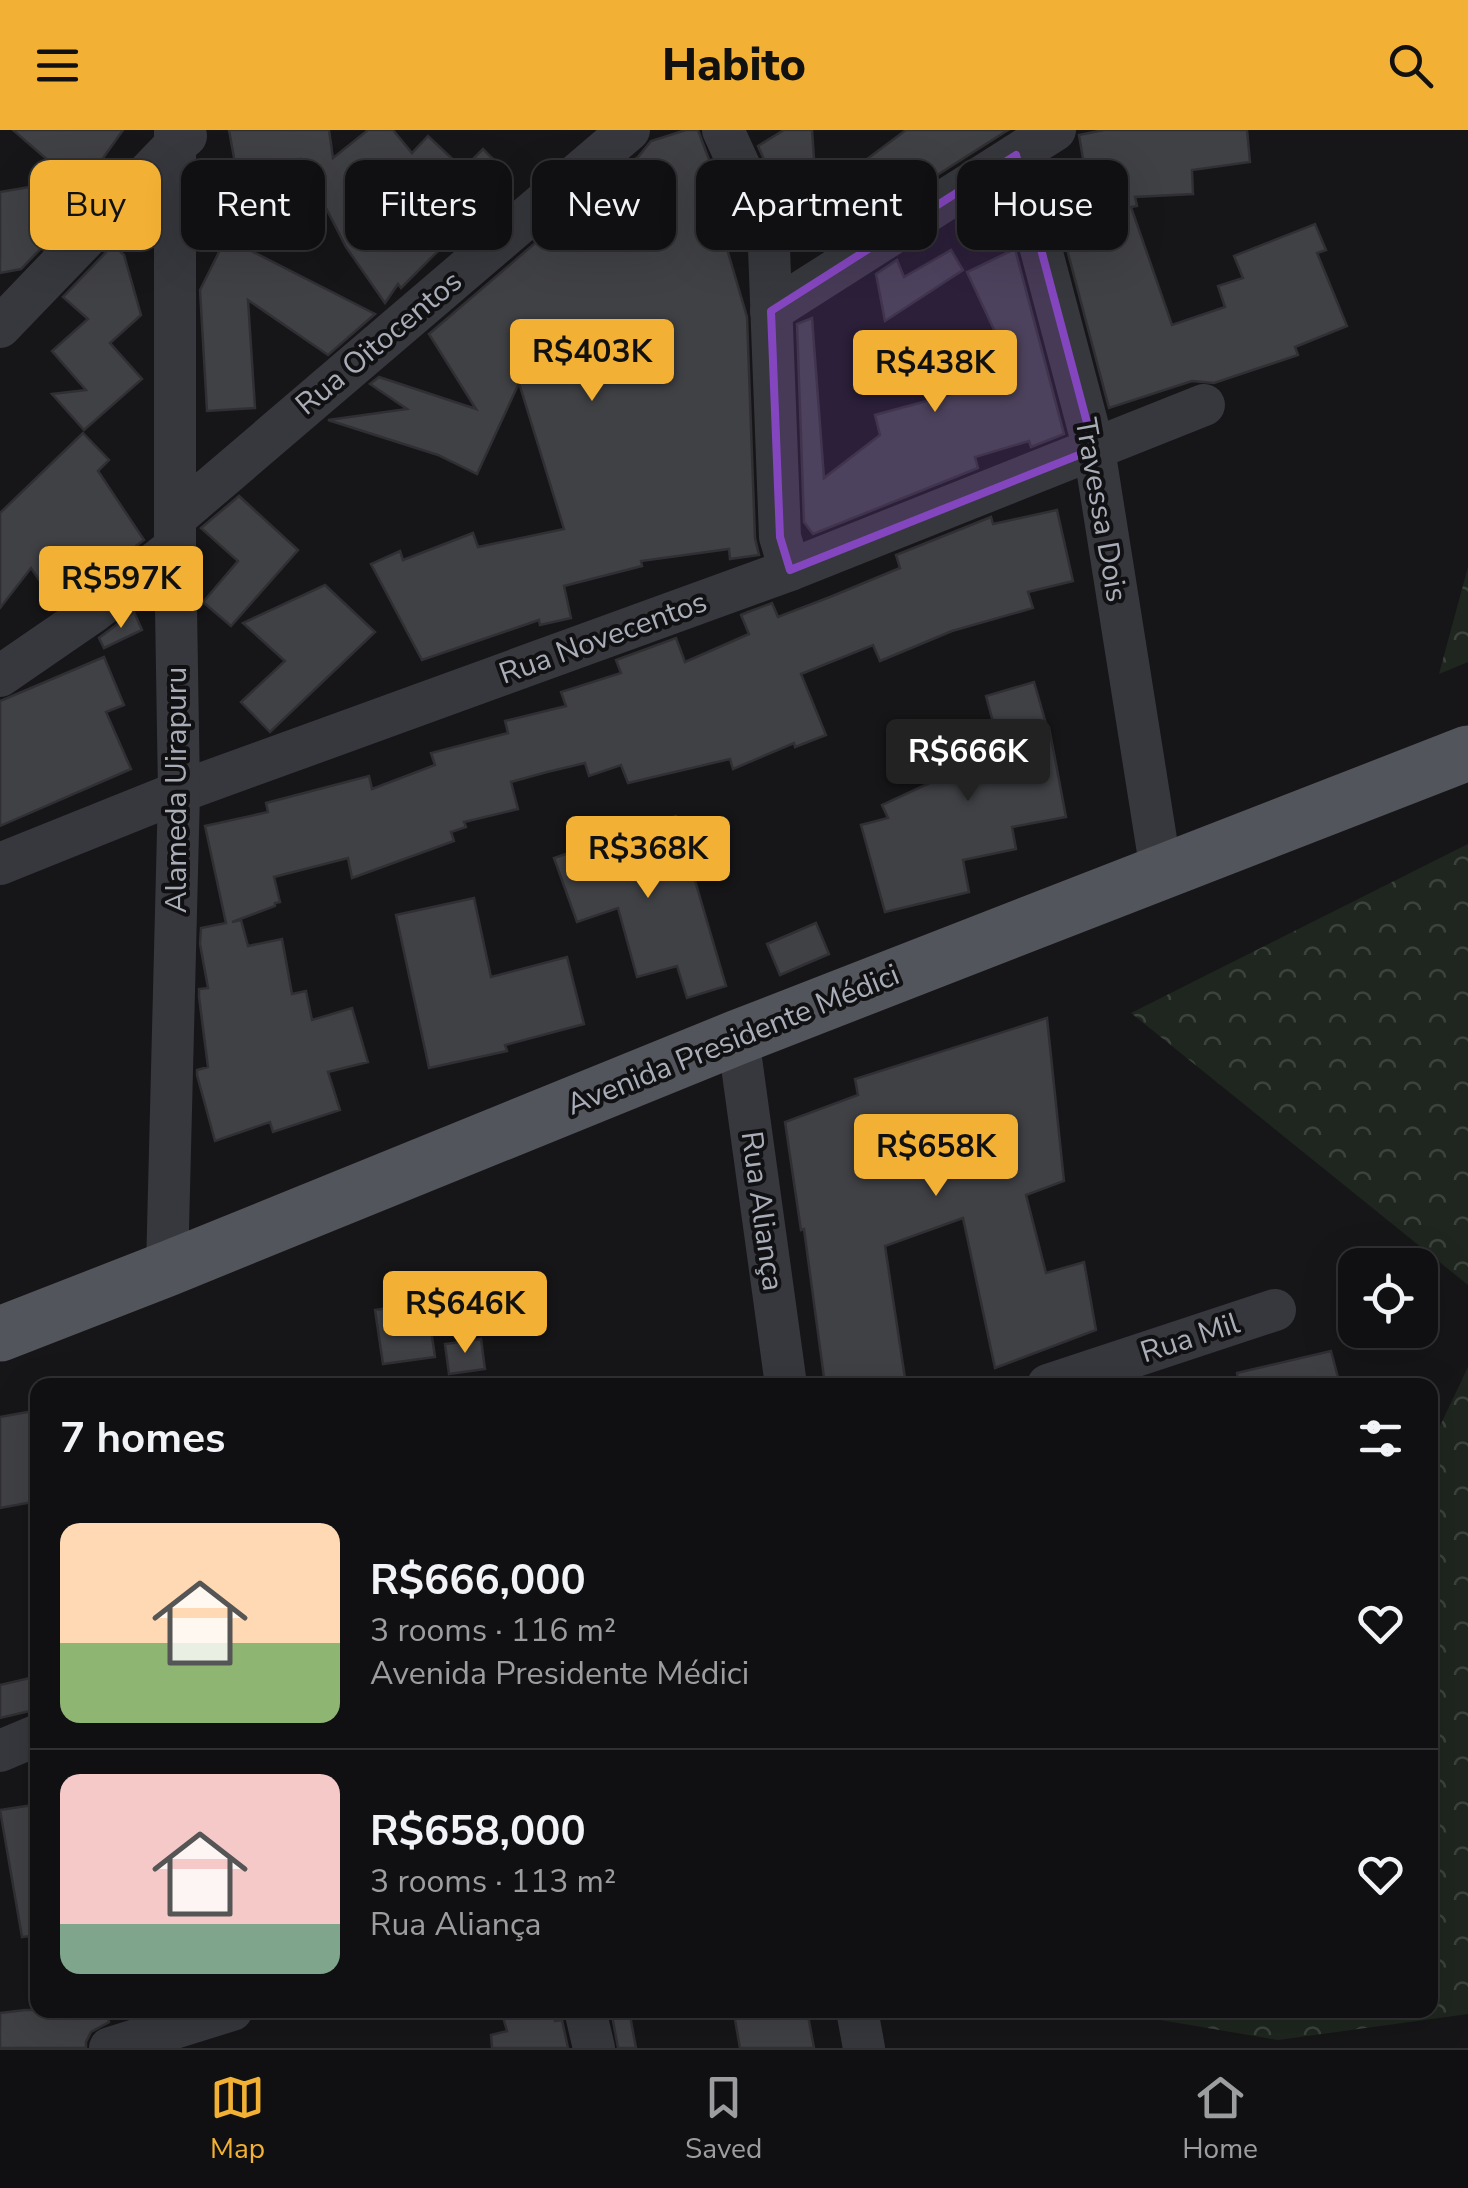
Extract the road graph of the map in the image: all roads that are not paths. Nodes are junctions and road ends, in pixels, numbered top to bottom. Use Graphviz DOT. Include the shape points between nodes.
graph roads {
  1 [pos="629,130"];
  2 [pos="723,130"];
  3 [pos="1055,130"];
  4 [pos="181,135"];
  5 [pos="1016,155"];
  6 [pos="771,311"];
  7 [pos="0,327"];
  8 [pos="1204,405"];
  9 [pos="1094,449"];
  10 [pos="175,532"];
  11 [pos="790,570"];
  12 [pos="0,676"];
  13 [pos="1468,752"];
  14 [pos="179,792"];
  15 [pos="0,864"];
  16 [pos="1161,871"];
  17 [pos="738,1037"];
  18 [pos="167,1270"];
  19 [pos="1275,1310"];
  20 [pos="0,1334"];
  21 [pos="785,1378"];
  22 [pos="1069,1378"];
  23 [pos="30,1738"];
  24 [pos="0,1750"];
  25 [pos="206,2018"];
  26 [pos="587,2018"];
  27 [pos="858,2018"];
  28 [pos="110,2048"];
  29 [pos="594,2048"];
  30 [pos="864,2048"];
  1 -- 10 [label="street, Rua Oitocentos"];
  2 -- 6 [label="street" via="769,248"];
  3 -- 5 [label="street"];
  4 -- 7 [label="street"];
  4 -- 10 [label="street, Alameda Uirapuru"];
  5 -- 6 [label="street"];
  5 -- 9 [label="street, Travessa Dois"];
  6 -- 11 [label="street" via="780,537"];
  8 -- 9 [label="street, Rua Novecentos"];
  9 -- 11 [label="street, Rua Novecentos"];
  9 -- 16 [label="street, Travessa Dois"];
  10 -- 12 [label="street, Rua Oitocentos" via="93,612"];
  10 -- 14 [label="street, Alameda Uirapuru"];
  11 -- 14 [label="street, Rua Novecentos"];
  13 -- 16 [label="main road, Avenida Presidente Médici"];
  14 -- 15 [label="street, Rua Novecentos"];
  14 -- 18 [label="street, Alameda Uirapuru"];
  16 -- 17 [label="main road, Avenida Presidente Médici"];
  17 -- 18 [label="main road, Avenida Presidente Médici"];
  17 -- 21 [label="street, Rua Aliança"];
  18 -- 20 [label="main road, Avenida Presidente Médici"];
  19 -- 22 [label="street, Rua Mil"];
  23 -- 24 [label="street"];
  25 -- 28 [label="street"];
  26 -- 29 [label="street"];
  27 -- 30 [label="street"];
}
